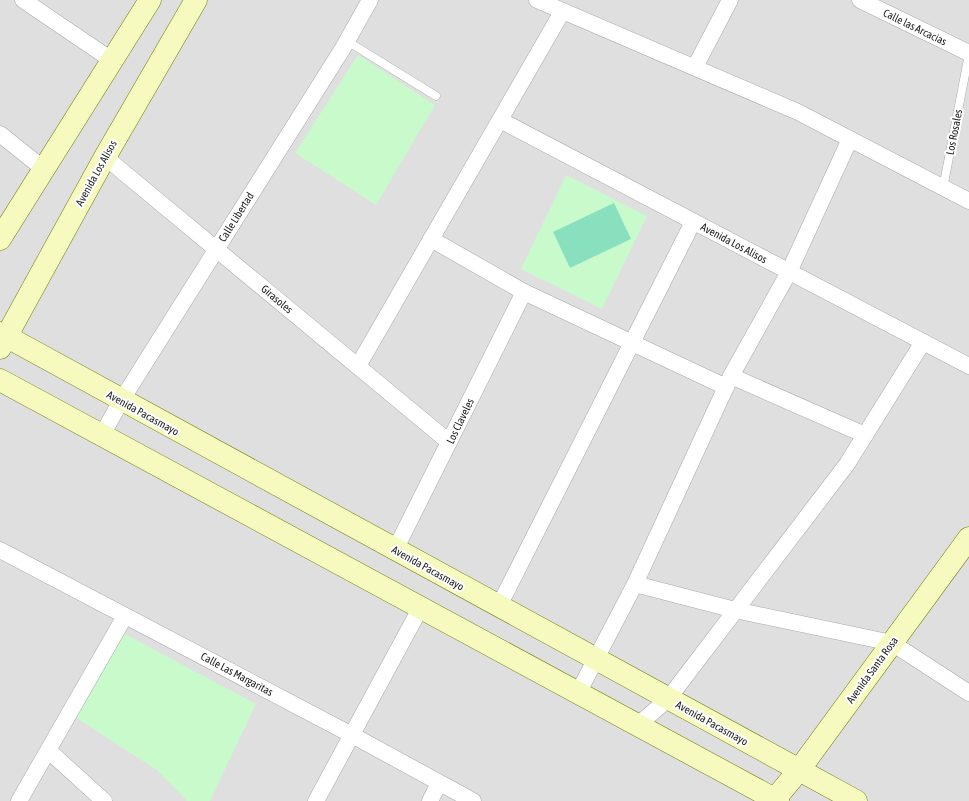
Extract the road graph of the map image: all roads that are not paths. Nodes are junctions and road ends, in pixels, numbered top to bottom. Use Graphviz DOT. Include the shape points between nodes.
graph roads {
  1 [pos="23,0"];
  2 [pos="150,0"];
  3 [pos="196,0"];
  4 [pos="370,0"];
  5 [pos="537,0"];
  6 [pos="730,0"];
  7 [pos="860,0"];
  8 [pos="562,12"];
  9 [pos="347,41"];
  10 [pos="969,54"];
  11 [pos="113,61"];
  12 [pos="695,67"];
  13 [pos="436,96"];
  14 [pos="500,120"];
  15 [pos="0,134"];
  16 [pos="850,139"];
  17 [pos="105,157"];
  18 [pos="45,170"];
  19 [pos="943,188"];
  20 [pos="969,201"];
  21 [pos="693,222"];
  22 [pos="431,239"];
  23 [pos="0,240"];
  24 [pos="216,249"];
  25 [pos="789,272"];
  26 [pos="524,292"];
  27 [pos="2,340"];
  28 [pos="632,342"];
  29 [pos="922,342"];
  30 [pos="358,366"];
  31 [pos="969,366"];
  32 [pos="0,380"];
  33 [pos="728,382"];
  34 [pos="121,400"];
  35 [pos="102,435"];
  36 [pos="865,435"];
  37 [pos="449,442"];
  38 [pos="969,538"];
  39 [pos="0,550"];
  40 [pos="395,550"];
  41 [pos="635,584"];
  42 [pos="499,606"];
  43 [pos="421,607"];
  44 [pos="735,610"];
  45 [pos="125,616"];
  46 [pos="892,643"];
  47 [pos="594,659"];
  48 [pos="578,693"];
  49 [pos="969,693"];
  50 [pos="668,699"];
  51 [pos="638,725"];
  52 [pos="352,735"];
  53 [pos="49,751"];
  54 [pos="799,770"];
  55 [pos="440,783"];
  56 [pos="776,800"];
  57 [pos="19,801"];
  58 [pos="104,801"];
  59 [pos="316,801"];
  60 [pos="430,801"];
  61 [pos="473,801"];
  62 [pos="856,801"];
  1 -- 11 [label="street"];
  2 -- 11 [label="main road"];
  3 -- 17 [label="main road, Avenida Los Alisos"];
  4 -- 9 [label="street, Calle Libertad"];
  5 -- 8 [label="street"];
  6 -- 12 [label="street"];
  7 -- 10 [label="street, Calle las Arcacias"];
  8 -- 12 [label="street"];
  8 -- 14 [label="street"];
  9 -- 13 [label="lane"];
  9 -- 24 [label="street, Calle Libertad"];
  10 -- 19 [label="lane, Los Rosales"];
  11 -- 18 [label="main road"];
  12 -- 16 [label="street" via="798,112"];
  14 -- 21 [label="street, Avenida Los Alisos"];
  14 -- 22 [label="street"];
  15 -- 18 [label="street"];
  16 -- 19 [label="street"];
  16 -- 25 [label="street"];
  17 -- 24 [label="street, Girasoles"];
  17 -- 27 [label="main road, Avenida Los Alisos"];
  18 -- 23 [label="main road"];
  19 -- 20 [label="street"];
  21 -- 25 [label="street, Avenida Los Alisos"];
  21 -- 28 [label="street"];
  22 -- 26 [label="street"];
  22 -- 30 [label="street"];
  24 -- 30 [label="street, Girasoles"];
  24 -- 34 [label="street, Calle Libertad"];
  25 -- 29 [label="street, Avenida Los Alisos"];
  25 -- 33 [label="street"];
  26 -- 28 [label="street"];
  26 -- 37 [label="street, Los Claveles"];
  27 -- 34 [label="main road, Avenida Pacasmayo"];
  28 -- 33 [label="street"];
  28 -- 42 [label="street"];
  29 -- 31 [label="street, Avenida Los Alisos"];
  29 -- 36 [label="street"];
  30 -- 37 [label="street, Girasoles"];
  32 -- 35 [label="main road"];
  33 -- 36 [label="street"];
  33 -- 41 [label="street"];
  34 -- 35 [label="street, Calle Libertad"];
  34 -- 40 [label="main road, Avenida Pacasmayo"];
  35 -- 43 [label="main road"];
  36 -- 44 [label="street" via="847,464"];
  37 -- 40 [label="street, Los Claveles"];
  38 -- 46 [label="main road, Avenida Santa Rosa"];
  39 -- 45 [label="street, Calle Las Margaritas"];
  40 -- 42 [label="main road, Avenida Pacasmayo"];
  41 -- 44 [label="street"];
  41 -- 47 [label="street"];
  42 -- 47 [label="main road, Avenida Pacasmayo"];
  43 -- 48 [label="main road"];
  43 -- 52 [label="street"];
  44 -- 46 [label="street"];
  44 -- 50 [label="street"];
  45 -- 52 [label="street, Calle Las Margaritas"];
  45 -- 53 [label="street"];
  46 -- 49 [label="street"];
  46 -- 54 [label="main road, Avenida Santa Rosa"];
  47 -- 48 [label="street"];
  47 -- 50 [label="main road, Avenida Pacasmayo"];
  48 -- 51 [label="main road"];
  50 -- 51 [label="street"];
  50 -- 54 [label="main road, Avenida Pacasmayo"];
  51 -- 56 [label="main road"];
  52 -- 55 [label="street, Calle Las Margaritas"];
  52 -- 59 [label="street"];
  53 -- 57 [label="street"];
  53 -- 58 [label="street"];
  54 -- 56 [label="main road, Avenida Santa Rosa"];
  54 -- 62 [label="main road, Avenida Pacasmayo"];
  55 -- 60 [label="street"];
  55 -- 61 [label="street, Calle Las Margaritas"];
}
